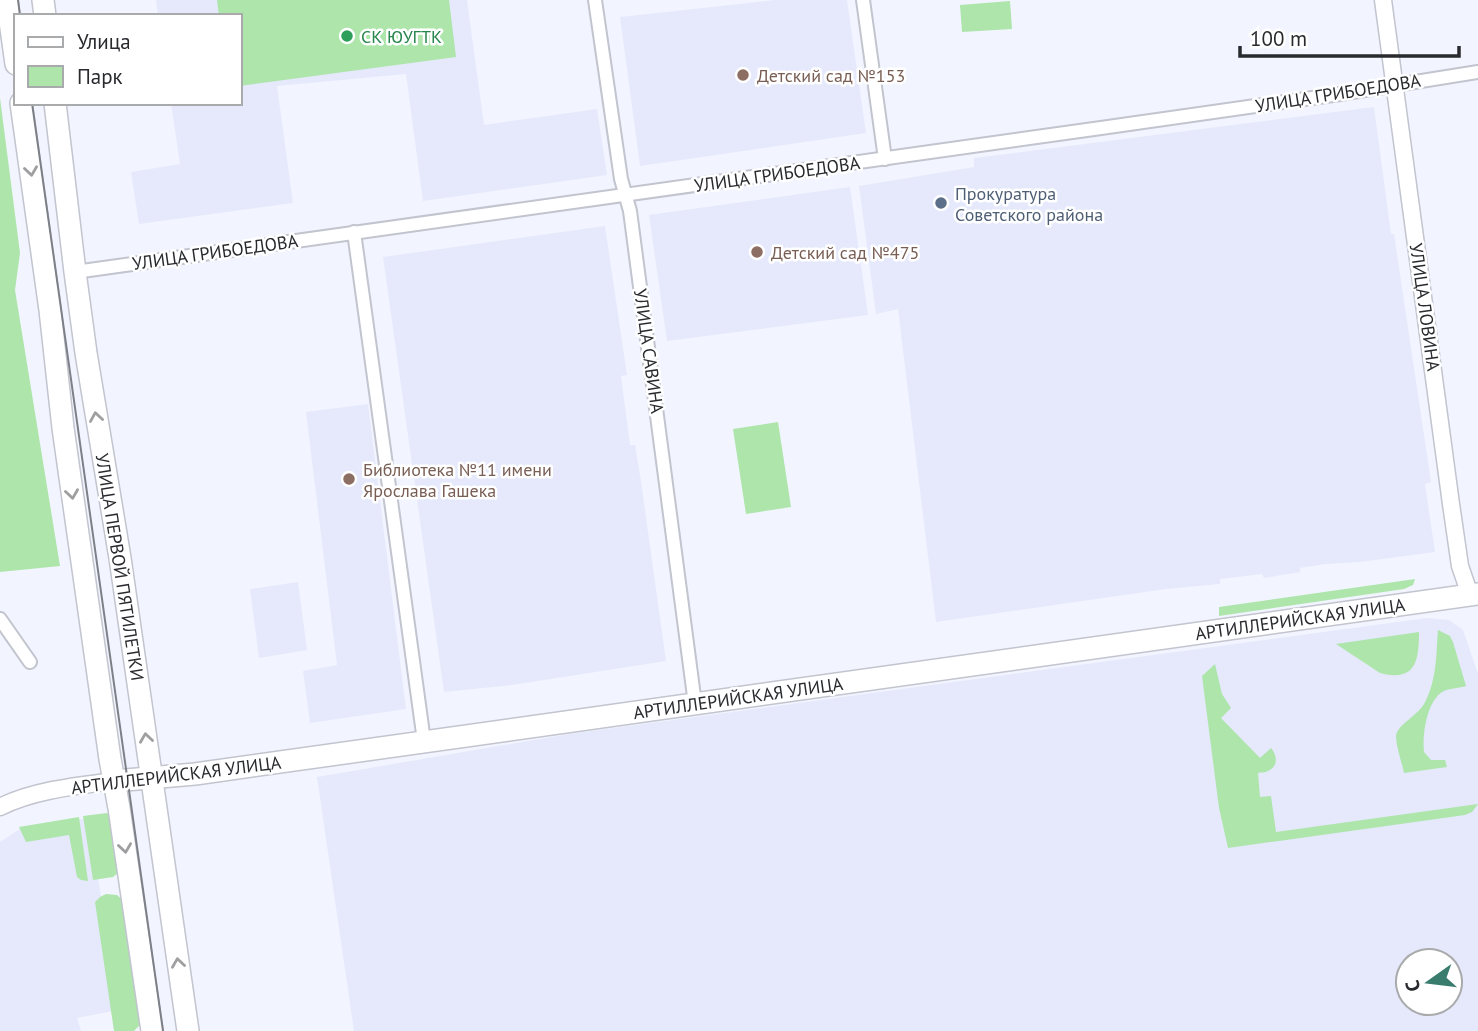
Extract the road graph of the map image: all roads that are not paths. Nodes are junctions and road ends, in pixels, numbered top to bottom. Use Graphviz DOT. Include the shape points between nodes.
graph roads {
  1 [pos="7,0"];
  2 [pos="595,0"];
  3 [pos="863,0"];
  4 [pos="1383,0"];
  5 [pos="14,50"];
  6 [pos="1478,72"];
  7 [pos="1394,86"];
  8 [pos="21,105"];
  9 [pos="55,105"];
  10 [pos="885,159"];
  11 [pos="626,195"];
  12 [pos="355,232"];
  13 [pos="75,272"];
  14 [pos="1476,600"];
  15 [pos="0,620"];
  16 [pos="30,662"];
  17 [pos="695,704"];
  18 [pos="424,741"];
  19 [pos="151,776"];
  20 [pos="114,781"];
  21 [pos="0,807"];
  22 [pos="152,1031"];
  23 [pos="188,1031"];
  1 -- 5 [label="main road"];
  2 -- 11 [label="street, УЛИЦА САВИНА"];
  3 -- 10 [label="street"];
  4 -- 7 [label="street, УЛИЦА ЛОВИНА"];
  6 -- 7 [label="street, УЛИЦА ГРИБОЕДОВА"];
  7 -- 10 [label="street, УЛИЦА ГРИБОЕДОВА"];
  7 -- 14 [label="street, УЛИЦА ЛОВИНА" via="1455,529 1461,566"];
  8 -- 20 [label="main road, УЛИЦА ПЕРВОЙ ПЯТИЛЕТКИ, one-way"];
  9 -- 13 [label="main road, УЛИЦА ПЕРВОЙ ПЯТИЛЕТКИ"];
  10 -- 11 [label="street, УЛИЦА ГРИБОЕДОВА"];
  11 -- 12 [label="street, УЛИЦА ГРИБОЕДОВА"];
  11 -- 17 [label="street, УЛИЦА САВИНА"];
  12 -- 13 [label="street, УЛИЦА ГРИБОЕДОВА"];
  12 -- 18 [label="street"];
  19 -- 13 [label="main road, УЛИЦА ПЕРВОЙ ПЯТИЛЕТКИ, one-way"];
  14 -- 17 [label="main road, АРТИЛЛЕРИЙСКАЯ УЛИЦА"];
  15 -- 16 [label="street"];
  17 -- 18 [label="main road, АРТИЛЛЕРИЙСКАЯ УЛИЦА"];
  18 -- 19 [label="main road, АРТИЛЛЕРИЙСКАЯ УЛИЦА"];
  19 -- 20 [label="main road, АРТИЛЛЕРИЙСКАЯ УЛИЦА"];
  23 -- 19 [label="main road, УЛИЦА ПЕРВОЙ ПЯТИЛЕТКИ, one-way"];
  20 -- 21 [label="street, АРТИЛЛЕРИЙСКАЯ УЛИЦА" via="38,793"];
  20 -- 22 [label="main road, УЛИЦА ПЕРВОЙ ПЯТИЛЕТКИ, one-way"];
}
